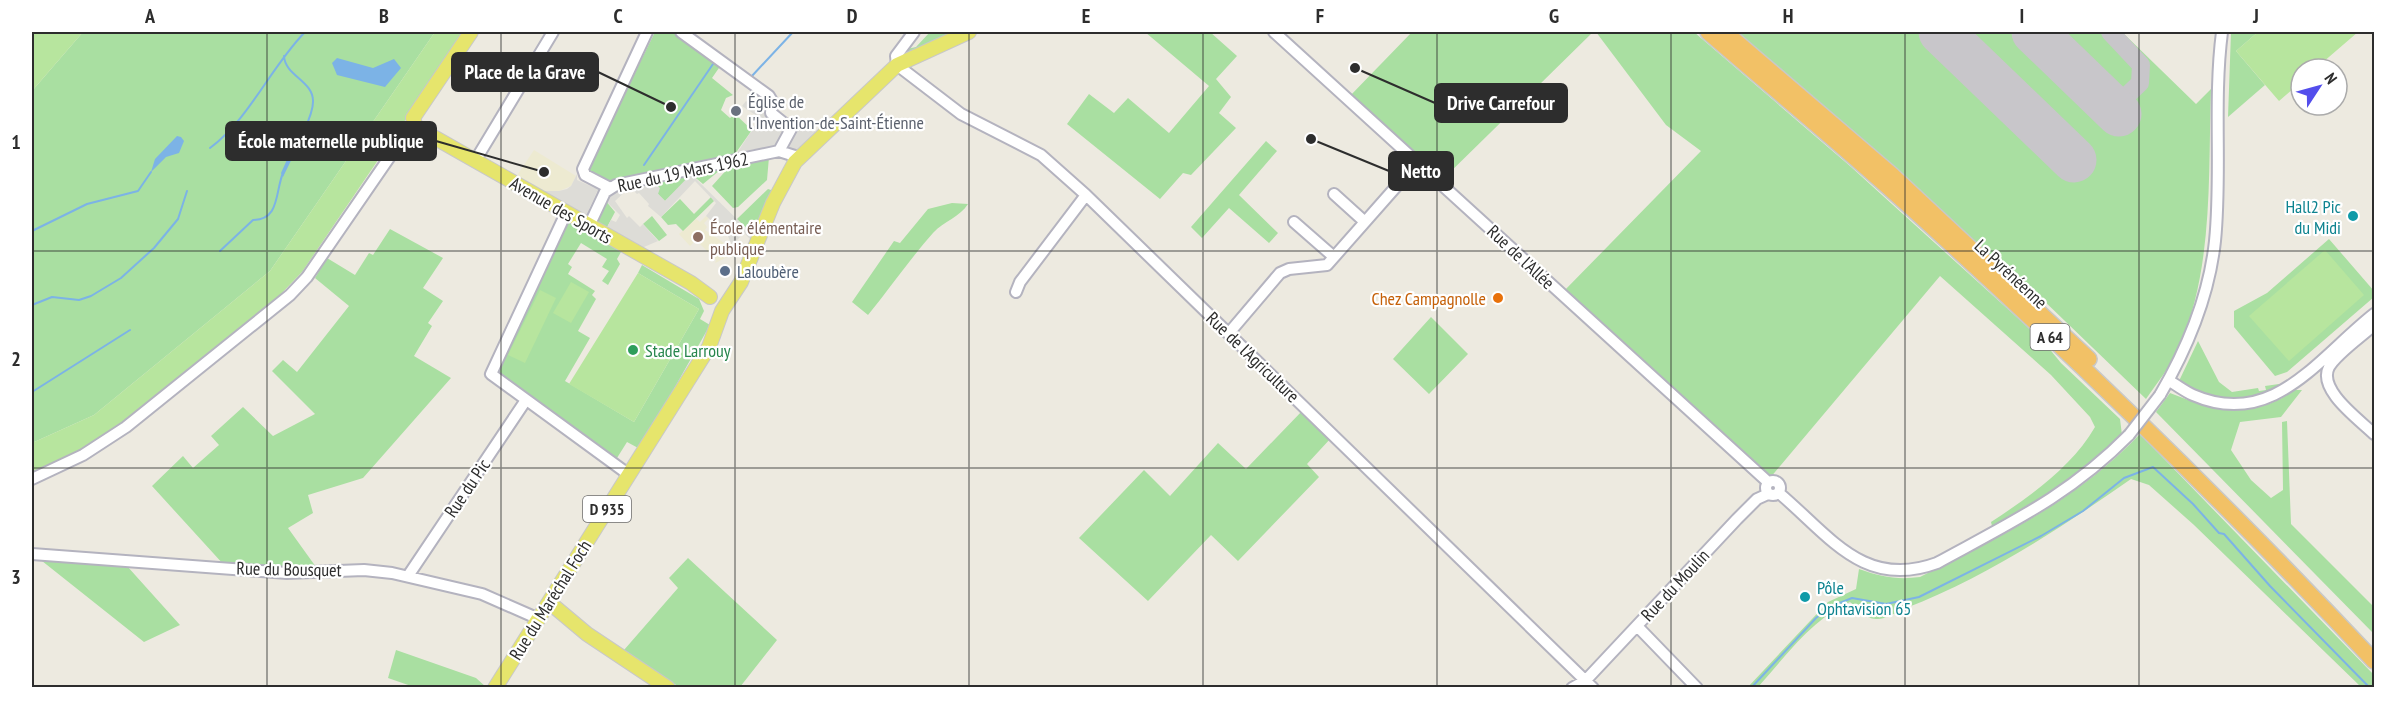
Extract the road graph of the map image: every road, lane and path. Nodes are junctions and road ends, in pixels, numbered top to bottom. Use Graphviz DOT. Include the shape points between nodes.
graph roads {
  1 [pos="471,32"];
  2 [pos="553,32"];
  3 [pos="646,32"];
  4 [pos="681,32"];
  5 [pos="914,32"];
  6 [pos="969,32"];
  7 [pos="1274,32"];
  8 [pos="1708,32"];
  9 [pos="1725,32"];
  10 [pos="2222,32"];
  11 [pos="897,65"];
  12 [pos="413,123"];
  13 [pos="779,152"];
  14 [pos="475,161"];
  15 [pos="794,163"];
  16 [pos="1417,163"];
  17 [pos="610,188"];
  18 [pos="1334,194"];
  19 [pos="1086,195"];
  20 [pos="566,213"];
  21 [pos="1294,222"];
  22 [pos="1365,222"];
  23 [pos="589,226"];
  24 [pos="1334,257"];
  25 [pos="1016,292"];
  26 [pos="717,302"];
  27 [pos="2374,314"];
  28 [pos="2374,325"];
  29 [pos="1229,333"];
  30 [pos="2169,381"];
  31 [pos="526,400"];
  32 [pos="2374,434"];
  33 [pos="628,474"];
  34 [pos="32,479"];
  35 [pos="1771,490"];
  36 [pos="32,554"];
  37 [pos="408,576"];
  38 [pos="550,603"];
  39 [pos="539,619"];
  40 [pos="1637,626"];
  41 [pos="2374,647"];
  42 [pos="2374,661"];
  43 [pos="1590,684"];
  44 [pos="495,687"];
  45 [pos="668,687"];
  46 [pos="1572,687"];
  47 [pos="1697,687"];
  1 -- 12 [label="main road"];
  2 -- 14 [label="street"];
  3 -- 17 [label="street" via="583,169 585,175"];
  4 -- 13 [label="street" via="769,96 771,113 791,129"];
  5 -- 11 [label="street" via="896,56"];
  6 -- 11 [label="main road, Rue du Maréchal Foch"];
  7 -- 16 [label="street, Rue de l'Allée"];
  8 -- 42 [label="highway, La Pyrénéenne / A 64" via="1889,187 2071,356"];
  9 -- 41 [label="highway, La Pyrénéenne / A 64" via="1892,175 2078,348 2229,496"];
  10 -- 30 [label="street, Rue de l'Allée" via="2216,95 2213,251 2196,324"];
  11 -- 15 [label="main road, Rue du Maréchal Foch"];
  11 -- 19 [label="street, Rue de l'Agriculture" via="961,114 1041,155"];
  12 -- 14 [label="main road, Avenue des Sports"];
  12 -- 34 [label="street" via="307,277 290,295 126,427 83,455"];
  13 -- 15 [label="street, Rue du 19 Mars 1962"];
  13 -- 17 [label="street, Rue du 19 Mars 1962"];
  14 -- 20 [label="main road, Avenue des Sports"];
  15 -- 26 [label="main road, Rue du Maréchal Foch" via="741,282"];
  16 -- 22 [label="street"];
  16 -- 35 [label="street, Rue de l'Allée"];
  17 -- 23 [label="street, Rue du 19 Mars 1962"];
  18 -- 22 [label="street"];
  19 -- 25 [label="street"];
  19 -- 29 [label="street, Rue de l'Agriculture"];
  20 -- 23 [label="main road, Avenue des Sports"];
  20 -- 31 [label="street" via="491,374"];
  21 -- 24 [label="street"];
  22 -- 24 [label="street"];
  23 -- 26 [label="main road, Avenue des Sports" via="691,283"];
  24 -- 29 [label="street" via="1322,267 1280,273"];
  26 -- 33 [label="main road, Rue du Maréchal Foch / D 935" via="716,328 709,347"];
  27 -- 30 [label="street" via="2285,391 2261,401 2213,401"];
  28 -- 32 [label="street" via="2330,365 2327,375 2333,395"];
  29 -- 43 [label="street, Rue de l'Agriculture"];
  30 -- 35 [label="street, Rue de l'Allée, bridge" via="2129,435 2099,465 2043,505 1919,570 1886,571 1857,559"];
  31 -- 33 [label="street"];
  31 -- 37 [label="street, Rue du Pic"];
  33 -- 38 [label="main road, Rue du Maréchal Foch / D 935"];
  35 -- 40 [label="street, Rue du Moulin" via="1744,511"];
  36 -- 37 [label="street, Rue du Bousquet" via="287,573 364,570"];
  37 -- 39 [label="street, Rue du Bousquet" via="482,594"];
  38 -- 39 [label="main road, Rue du Maréchal Foch / D 935"];
  38 -- 45 [label="main road" via="586,634"];
  39 -- 44 [label="main road, Rue du Maréchal Foch / D 935"];
  40 -- 43 [label="street, Rue du Moulin"];
  40 -- 47 [label="street"];
  43 -- 46 [label="street"];
}
